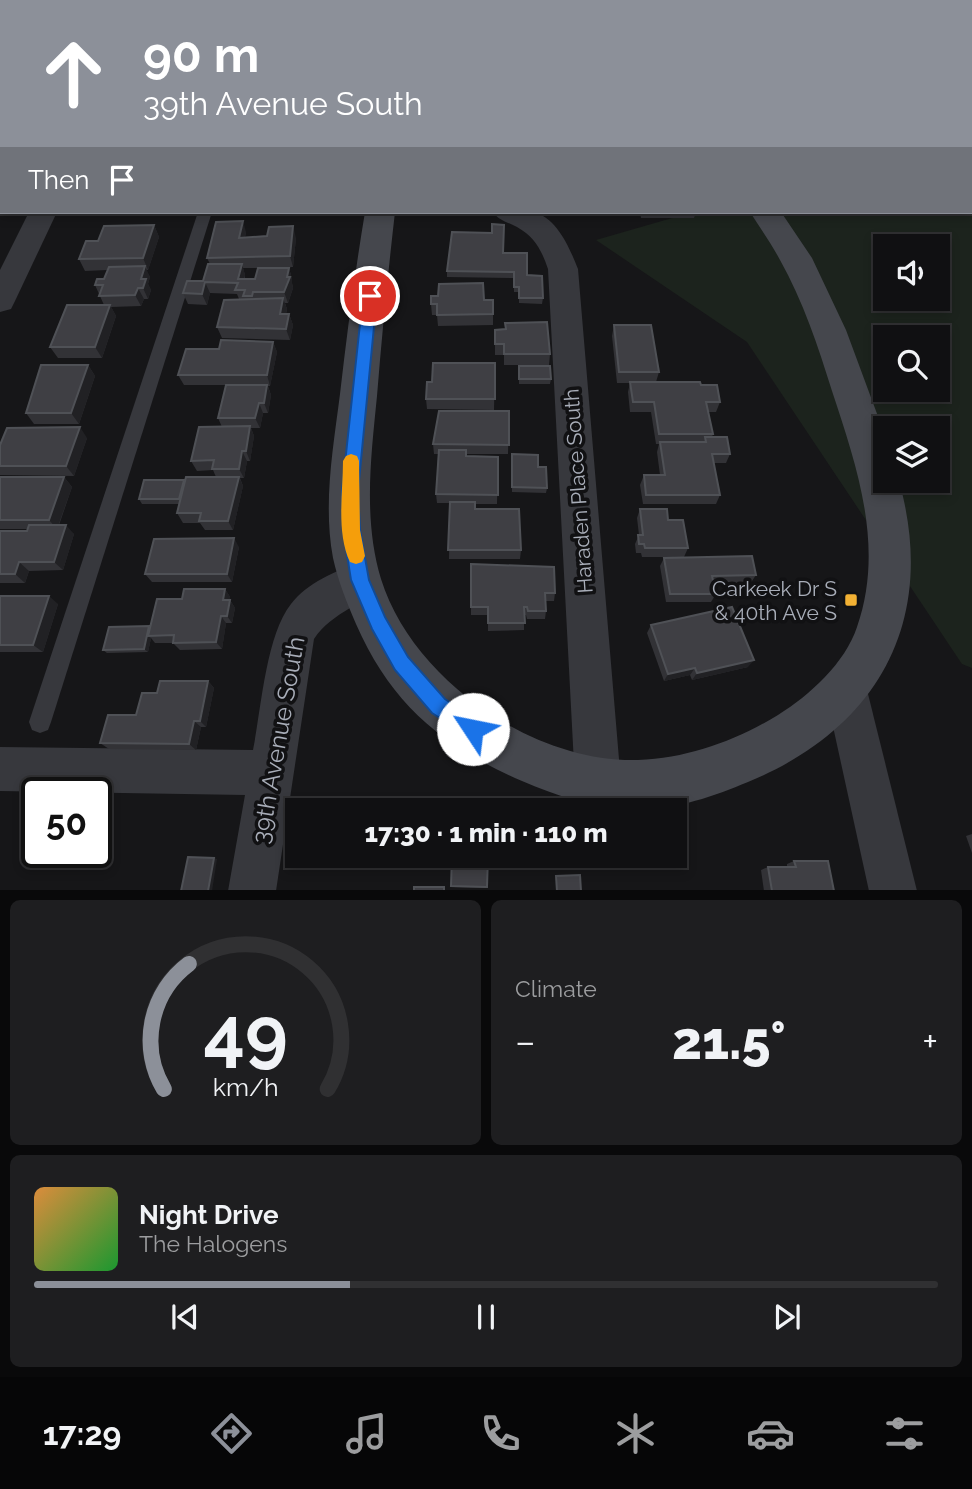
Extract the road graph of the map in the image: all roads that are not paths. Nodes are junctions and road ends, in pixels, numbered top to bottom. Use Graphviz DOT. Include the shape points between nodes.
graph roads {
  1 [pos="42,214"];
  2 [pos="204,214"];
  3 [pos="380,214"];
  4 [pos="514,214"];
  5 [pos="767,214"];
  6 [pos="0,301"];
  7 [pos="360,580"];
  8 [pos="846,690"];
  9 [pos="40,722"];
  10 [pos="0,769"];
  11 [pos="271,773"];
  12 [pos="598,783"];
  13 [pos="252,890"];
  14 [pos="893,890"];
  1 -- 6 [label="street"];
  2 -- 9 [label="lane"];
  3 -- 7 [label="main road" via="350,491"];
  4 -- 12 [label="street, Haraden Place South" via="550,237 563,270"];
  5 -- 8 [label="main road" via="784,236 824,310 864,431 889,533 890,573 884,611 872,650"];
  7 -- 11 [label="street, 39th Avenue South" via="319,601 299,624"];
  7 -- 12 [label="main road" via="402,664 439,706 490,741"];
  8 -- 12 [label="main road" via="810,724 718,771 659,784"];
  8 -- 14 [label="street"];
  10 -- 11 [label="street"];
  11 -- 13 [label="street, 39th Avenue South"];
}
